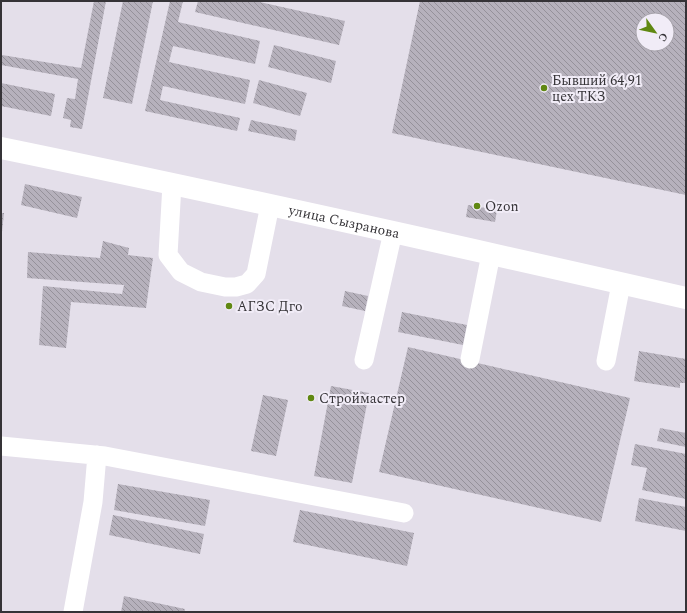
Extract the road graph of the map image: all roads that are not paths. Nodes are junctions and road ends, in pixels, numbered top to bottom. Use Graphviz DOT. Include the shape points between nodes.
graph roads {
  1 [pos="1,148"];
  2 [pos="172,184"];
  3 [pos="270,205"];
  4 [pos="392,232"];
  5 [pos="491,254"];
  6 [pos="621,284"];
  7 [pos="686,298"];
  8 [pos="470,359"];
  9 [pos="364,360"];
  10 [pos="606,361"];
  11 [pos="1,446"];
  12 [pos="97,456"];
  13 [pos="404,513"];
  14 [pos="73,612"];
  1 -- 2 [label="main road, улица Сызранова"];
  2 -- 3 [label="main road, улица Сызранова"];
  2 -- 3 [label="lane" via="168,255 181,272 200,282 225,287 248,284 256,274"];
  3 -- 4 [label="main road, улица Сызранова"];
  4 -- 5 [label="main road, улица Сызранова"];
  4 -- 9 [label="lane"];
  5 -- 6 [label="main road, улица Сызранова"];
  5 -- 8 [label="lane"];
  6 -- 7 [label="main road, улица Сызранова"];
  6 -- 10 [label="lane"];
  11 -- 12 [label="lane"];
  12 -- 13 [label="lane"];
  12 -- 14 [label="lane" via="93,502"];
}
